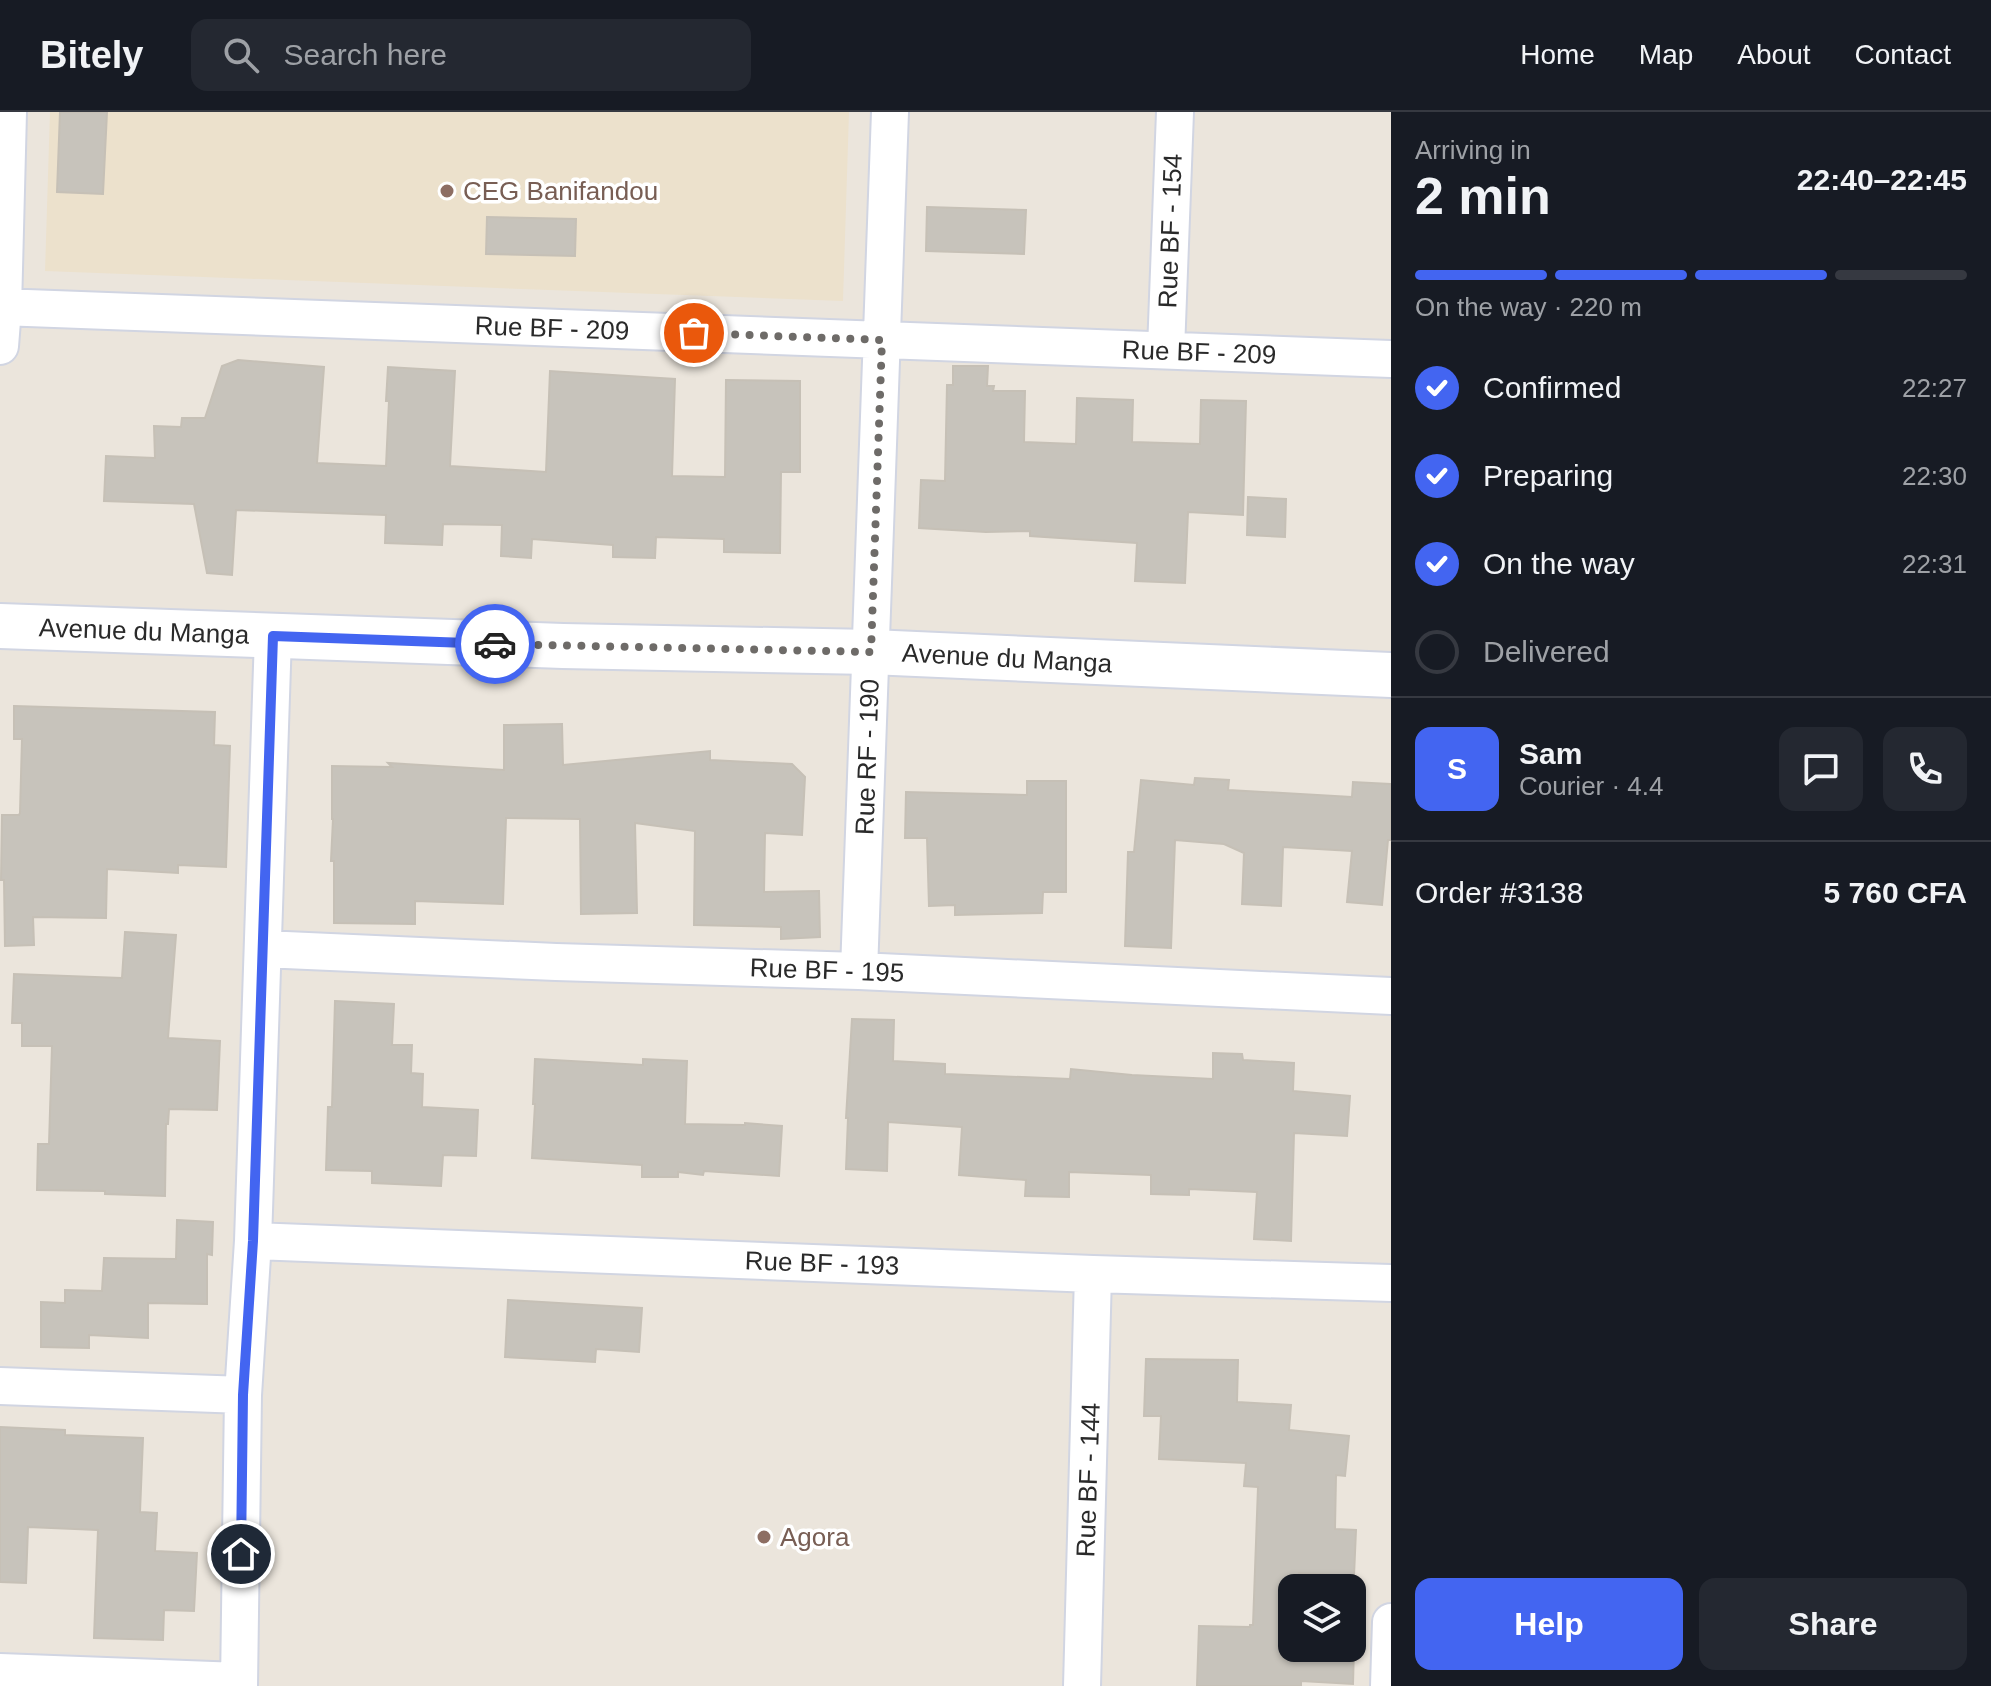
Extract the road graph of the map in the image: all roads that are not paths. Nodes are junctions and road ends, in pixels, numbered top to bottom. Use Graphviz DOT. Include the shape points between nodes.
graph roads {
  1 [pos="8,112"];
  2 [pos="890,112"];
  3 [pos="1175,112"];
  4 [pos="2,308"];
  5 [pos="882,340"];
  6 [pos="0,346"];
  7 [pos="1166,350"];
  8 [pos="1391,359"];
  9 [pos="0,626"];
  10 [pos="273,636"];
  11 [pos="871,652"];
  12 [pos="1391,675"];
  13 [pos="263,949"];
  14 [pos="859,971"];
  15 [pos="1391,996"];
  16 [pos="253,1241"];
  17 [pos="1093,1274"];
  18 [pos="1391,1283"];
  19 [pos="0,1386"];
  20 [pos="243,1395"];
  21 [pos="1391,1622"];
  22 [pos="0,1672"];
  23 [pos="239,1684"];
  24 [pos="1082,1686"];
  25 [pos="1389,1686"];
  1 -- 4 [label="street"];
  2 -- 5 [label="street, Rue RF - 190"];
  3 -- 7 [label="street, Rue BF - 154"];
  4 -- 5 [label="street, Rue BF - 209"];
  4 -- 6 [label="street"];
  5 -- 7 [label="street, Rue BF - 209"];
  5 -- 11 [label="street, Rue RF - 190"];
  7 -- 8 [label="street, Rue BF - 209"];
  9 -- 10 [label="street, Avenue du Manga"];
  10 -- 11 [label="street, Avenue du Manga"];
  10 -- 13 [label="street"];
  11 -- 12 [label="street, Avenue du Manga"];
  11 -- 14 [label="street, Rue RF - 190"];
  13 -- 14 [label="street, Rue BF - 195"];
  13 -- 16 [label="street"];
  14 -- 15 [label="street, Rue BF - 195"];
  16 -- 17 [label="street, Rue BF - 193"];
  16 -- 20 [label="street"];
  17 -- 18 [label="street, Rue BF - 193"];
  17 -- 24 [label="street, Rue BF - 144"];
  19 -- 20 [label="street"];
  20 -- 23 [label="street"];
  21 -- 25 [label="street"];
  22 -- 23 [label="street"];
}
